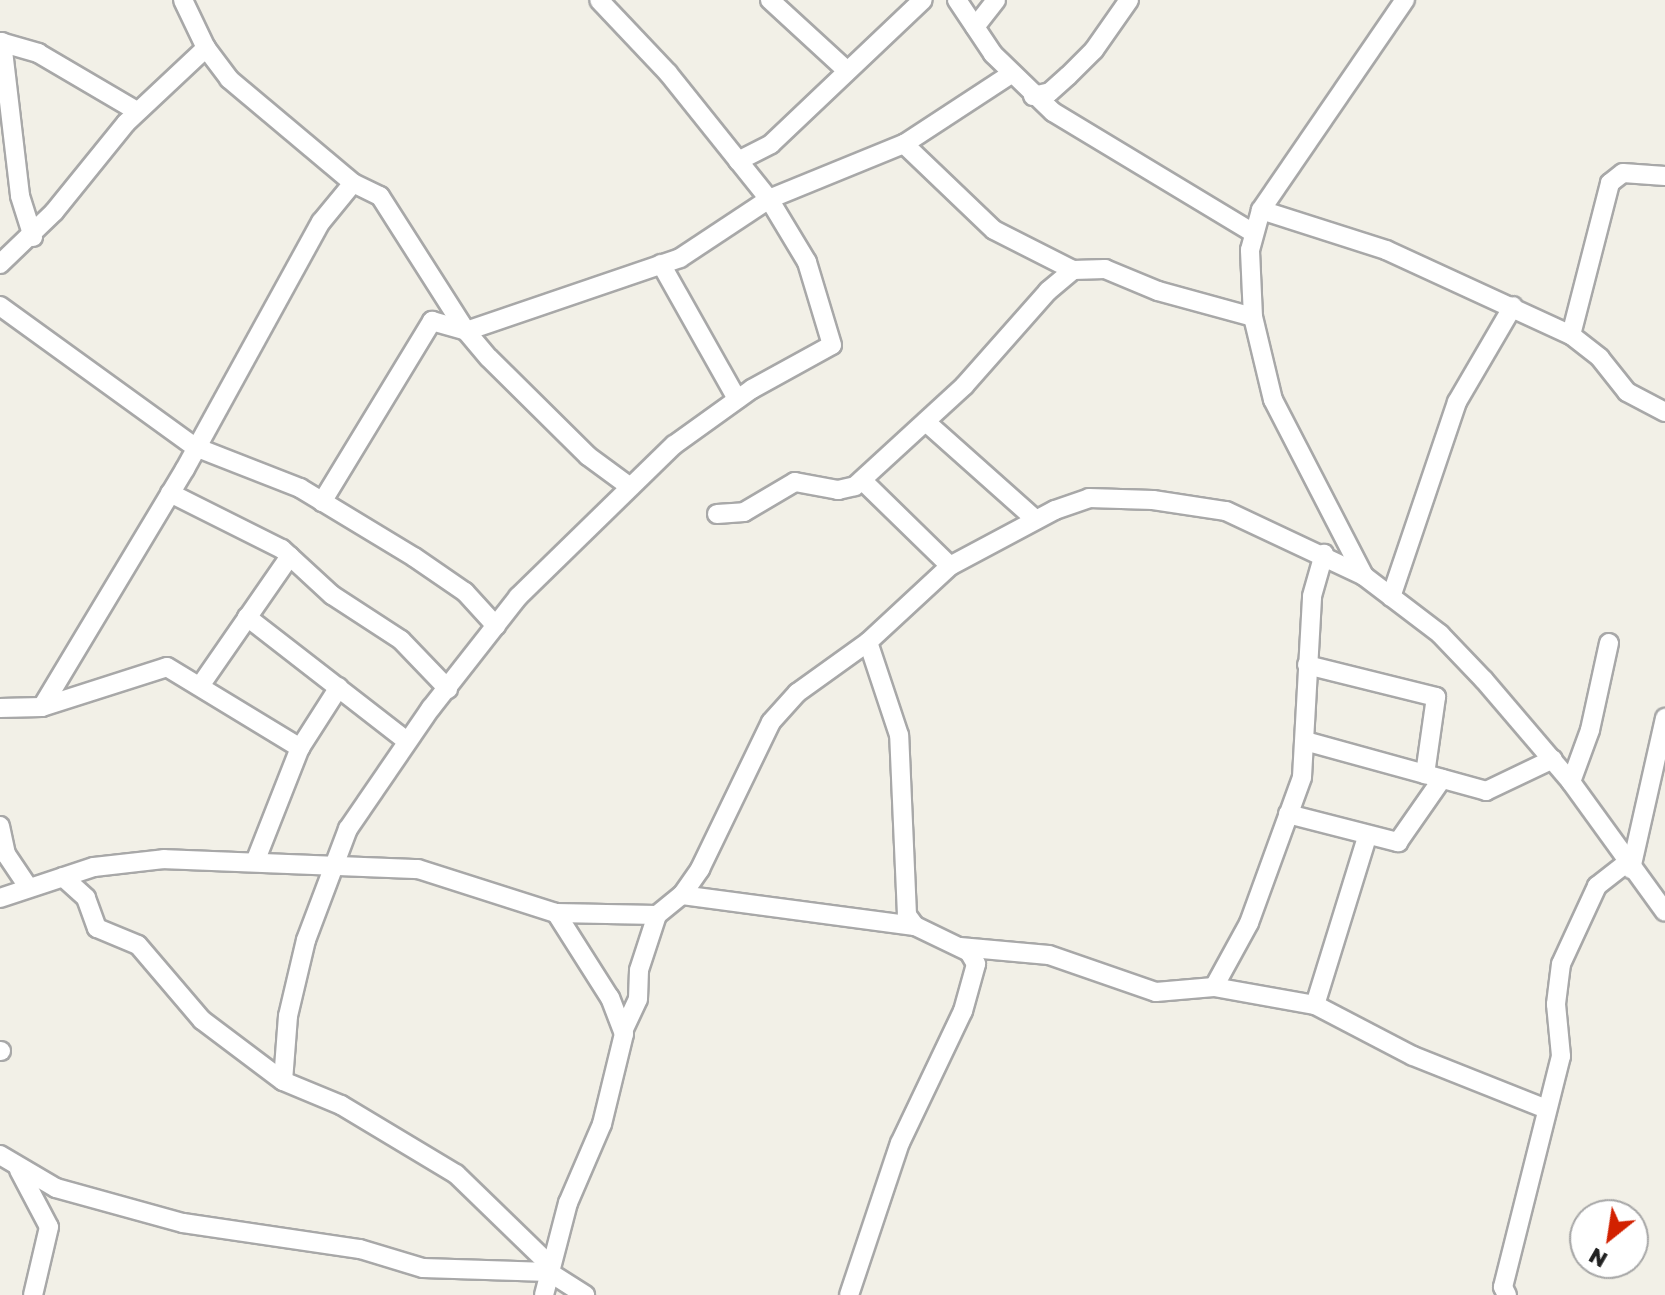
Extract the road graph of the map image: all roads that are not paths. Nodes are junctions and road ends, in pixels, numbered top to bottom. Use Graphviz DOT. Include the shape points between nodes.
graph roads {
  1 [pos="183,0"];
  2 [pos="600,0"];
  3 [pos="770,0"];
  4 [pos="923,0"];
  5 [pos="957,0"];
  6 [pos="996,0"];
  7 [pos="1129,0"];
  8 [pos="1399,3"];
  9 [pos="975,27"];
  10 [pos="1,42"];
  11 [pos="206,48"];
  12 [pos="846,70"];
  13 [pos="1011,74"];
  14 [pos="1033,96"];
  15 [pos="137,111"];
  16 [pos="904,144"];
  17 [pos="738,161"];
  18 [pos="1665,176"];
  19 [pos="353,183"];
  20 [pos="769,199"];
  21 [pos="1261,210"];
  22 [pos="1252,232"];
  23 [pos="33,237"];
  24 [pos="0,264"];
  25 [pos="661,264"];
  26 [pos="1073,270"];
  27 [pos="0,306"];
  28 [pos="1513,306"];
  29 [pos="1253,317"];
  30 [pos="466,331"];
  31 [pos="1571,335"];
  32 [pos="737,399"];
  33 [pos="1665,412"];
  34 [pos="926,422"];
  35 [pos="195,447"];
  36 [pos="862,480"];
  37 [pos="630,487"];
  38 [pos="170,493"];
  39 [pos="322,502"];
  40 [pos="717,514"];
  41 [pos="1036,520"];
  42 [pos="1324,554"];
  43 [pos="290,556"];
  44 [pos="950,566"];
  45 [pos="1364,576"];
  46 [pos="1391,597"];
  47 [pos="247,617"];
  48 [pos="496,626"];
  49 [pos="868,642"];
  50 [pos="1609,643"];
  51 [pos="1307,665"];
  52 [pos="200,686"];
  53 [pos="339,687"];
  54 [pos="448,689"];
  55 [pos="42,707"];
  56 [pos="0,708"];
  57 [pos="1665,718"];
  58 [pos="407,741"];
  59 [pos="1305,741"];
  60 [pos="300,748"];
  61 [pos="1553,759"];
  62 [pos="1433,777"];
  63 [pos="1571,782"];
  64 [pos="1288,814"];
  65 [pos="0,826"];
  66 [pos="1367,837"];
  67 [pos="255,862"];
  68 [pos="335,865"];
  69 [pos="1629,866"];
  70 [pos="63,877"];
  71 [pos="28,887"];
  72 [pos="682,895"];
  73 [pos="0,898"];
  74 [pos="1665,912"];
  75 [pos="556,913"];
  76 [pos="657,915"];
  77 [pos="915,926"];
  78 [pos="960,947"];
  79 [pos="1214,987"];
  80 [pos="1315,1005"];
  81 [pos="624,1029"];
  82 [pos="283,1081"];
  83 [pos="1546,1109"];
  84 [pos="0,1155"];
  85 [pos="18,1167"];
  86 [pos="549,1269"];
  87 [pos="33,1295"];
  88 [pos="544,1295"];
  89 [pos="585,1295"];
  90 [pos="849,1295"];
  91 [pos="1507,1295"];
  1 -- 11 [label="street"];
  2 -- 17 [label="street" via="668,73"];
  3 -- 12 [label="street"];
  4 -- 12 [label="street"];
  5 -- 9 [label="street"];
  6 -- 9 [label="street"];
  7 -- 14 [label="street" via="1094,50 1068,76 1050,92"];
  8 -- 21 [label="street"];
  9 -- 13 [label="street"];
  10 -- 15 [label="street" via="38,53"];
  10 -- 23 [label="street" via="20,196"];
  11 -- 15 [label="street"];
  11 -- 19 [label="street" via="229,79 282,129"];
  12 -- 17 [label="street" via="771,144"];
  13 -- 14 [label="street"];
  13 -- 16 [label="street"];
  14 -- 22 [label="street"];
  15 -- 23 [label="street"];
  16 -- 20 [label="street"];
  16 -- 26 [label="street" via="994,230"];
  17 -- 20 [label="street"];
  18 -- 31 [label="street" via="1623,173 1610,183"];
  19 -- 30 [label="street" via="380,196"];
  19 -- 35 [label="street" via="321,222"];
  20 -- 25 [label="street" via="680,258"];
  20 -- 32 [label="street" via="807,262 832,345"];
  21 -- 22 [label="street"];
  21 -- 28 [label="street" via="1386,250"];
  22 -- 29 [label="street"];
  23 -- 24 [label="street"];
  25 -- 30 [label="street"];
  25 -- 32 [label="street"];
  26 -- 29 [label="street" via="1105,269 1158,291"];
  26 -- 34 [label="street"];
  27 -- 35 [label="street"];
  28 -- 31 [label="street"];
  28 -- 46 [label="street" via="1457,402"];
  29 -- 45 [label="street" via="1273,400"];
  30 -- 37 [label="street" via="588,456"];
  30 -- 39 [label="street" via="439,320 428,324"];
  31 -- 33 [label="street" via="1600,358 1627,392"];
  32 -- 37 [label="street" via="674,445"];
  34 -- 36 [label="street"];
  34 -- 41 [label="street"];
  35 -- 38 [label="street"];
  35 -- 39 [label="street" via="300,488"];
  36 -- 40 [label="street" via="848,489 795,482 744,512"];
  36 -- 44 [label="street"];
  37 -- 48 [label="street" via="518,597"];
  38 -- 43 [label="street"];
  38 -- 55 [label="street"];
  39 -- 48 [label="street" via="450,581"];
  41 -- 42 [label="street" via="1089,498 1190,504 1226,511"];
  41 -- 44 [label="street"];
  42 -- 45 [label="street"];
  42 -- 51 [label="street" via="1312,596"];
  43 -- 47 [label="street"];
  43 -- 54 [label="street" via="332,595 401,640"];
  44 -- 49 [label="street"];
  45 -- 46 [label="street"];
  46 -- 61 [label="street" via="1440,634"];
  47 -- 52 [label="street"];
  47 -- 53 [label="street"];
  48 -- 54 [label="street"];
  49 -- 72 [label="street" via="797,693 771,722 700,869"];
  49 -- 77 [label="street" via="899,735 907,915"];
  50 -- 63 [label="street" via="1590,730"];
  51 -- 59 [label="street"];
  51 -- 62 [label="street" via="1436,697"];
  52 -- 55 [label="street" via="165,667"];
  52 -- 60 [label="street"];
  53 -- 58 [label="street"];
  53 -- 60 [label="street"];
  54 -- 58 [label="street"];
  55 -- 56 [label="street"];
  57 -- 69 [label="street"];
  58 -- 68 [label="street" via="348,829"];
  59 -- 62 [label="street"];
  59 -- 64 [label="street" via="1302,777"];
  60 -- 67 [label="street"];
  61 -- 62 [label="street" via="1495,791"];
  61 -- 63 [label="street"];
  62 -- 66 [label="street" via="1398,842"];
  63 -- 69 [label="street"];
  64 -- 66 [label="street"];
  64 -- 79 [label="street" via="1249,923"];
  65 -- 71 [label="street" via="6,854"];
  66 -- 80 [label="street"];
  67 -- 68 [label="street"];
  67 -- 70 [label="street" via="128,859"];
  68 -- 75 [label="street" via="434,872 502,900"];
  68 -- 82 [label="street" via="306,940 288,1016"];
  69 -- 74 [label="street"];
  69 -- 83 [label="street" via="1597,886 1561,964 1556,1004 1561,1056"];
  70 -- 71 [label="street"];
  70 -- 82 [label="street" via="86,898 97,928 138,945 192,1011"];
  71 -- 73 [label="street"];
  72 -- 76 [label="street"];
  72 -- 77 [label="street"];
  75 -- 76 [label="street"];
  75 -- 81 [label="street"];
  76 -- 81 [label="street" via="639,970 638,999"];
  77 -- 78 [label="street"];
  78 -- 79 [label="street" via="1049,955 1156,992"];
  78 -- 90 [label="street" via="975,958 974,979 900,1143"];
  79 -- 80 [label="street"];
  80 -- 83 [label="street" via="1413,1056"];
  81 -- 86 [label="street" via="621,1062 602,1124 577,1179"];
  82 -- 86 [label="street" via="341,1105 456,1174"];
  83 -- 91 [label="street" via="1536,1171 1503,1287"];
  84 -- 85 [label="street"];
  85 -- 86 [label="street" via="98,1203 183,1223 360,1249 423,1268"];
  85 -- 87 [label="street" via="49,1227"];
  86 -- 88 [label="street"];
  86 -- 89 [label="street"];
}
